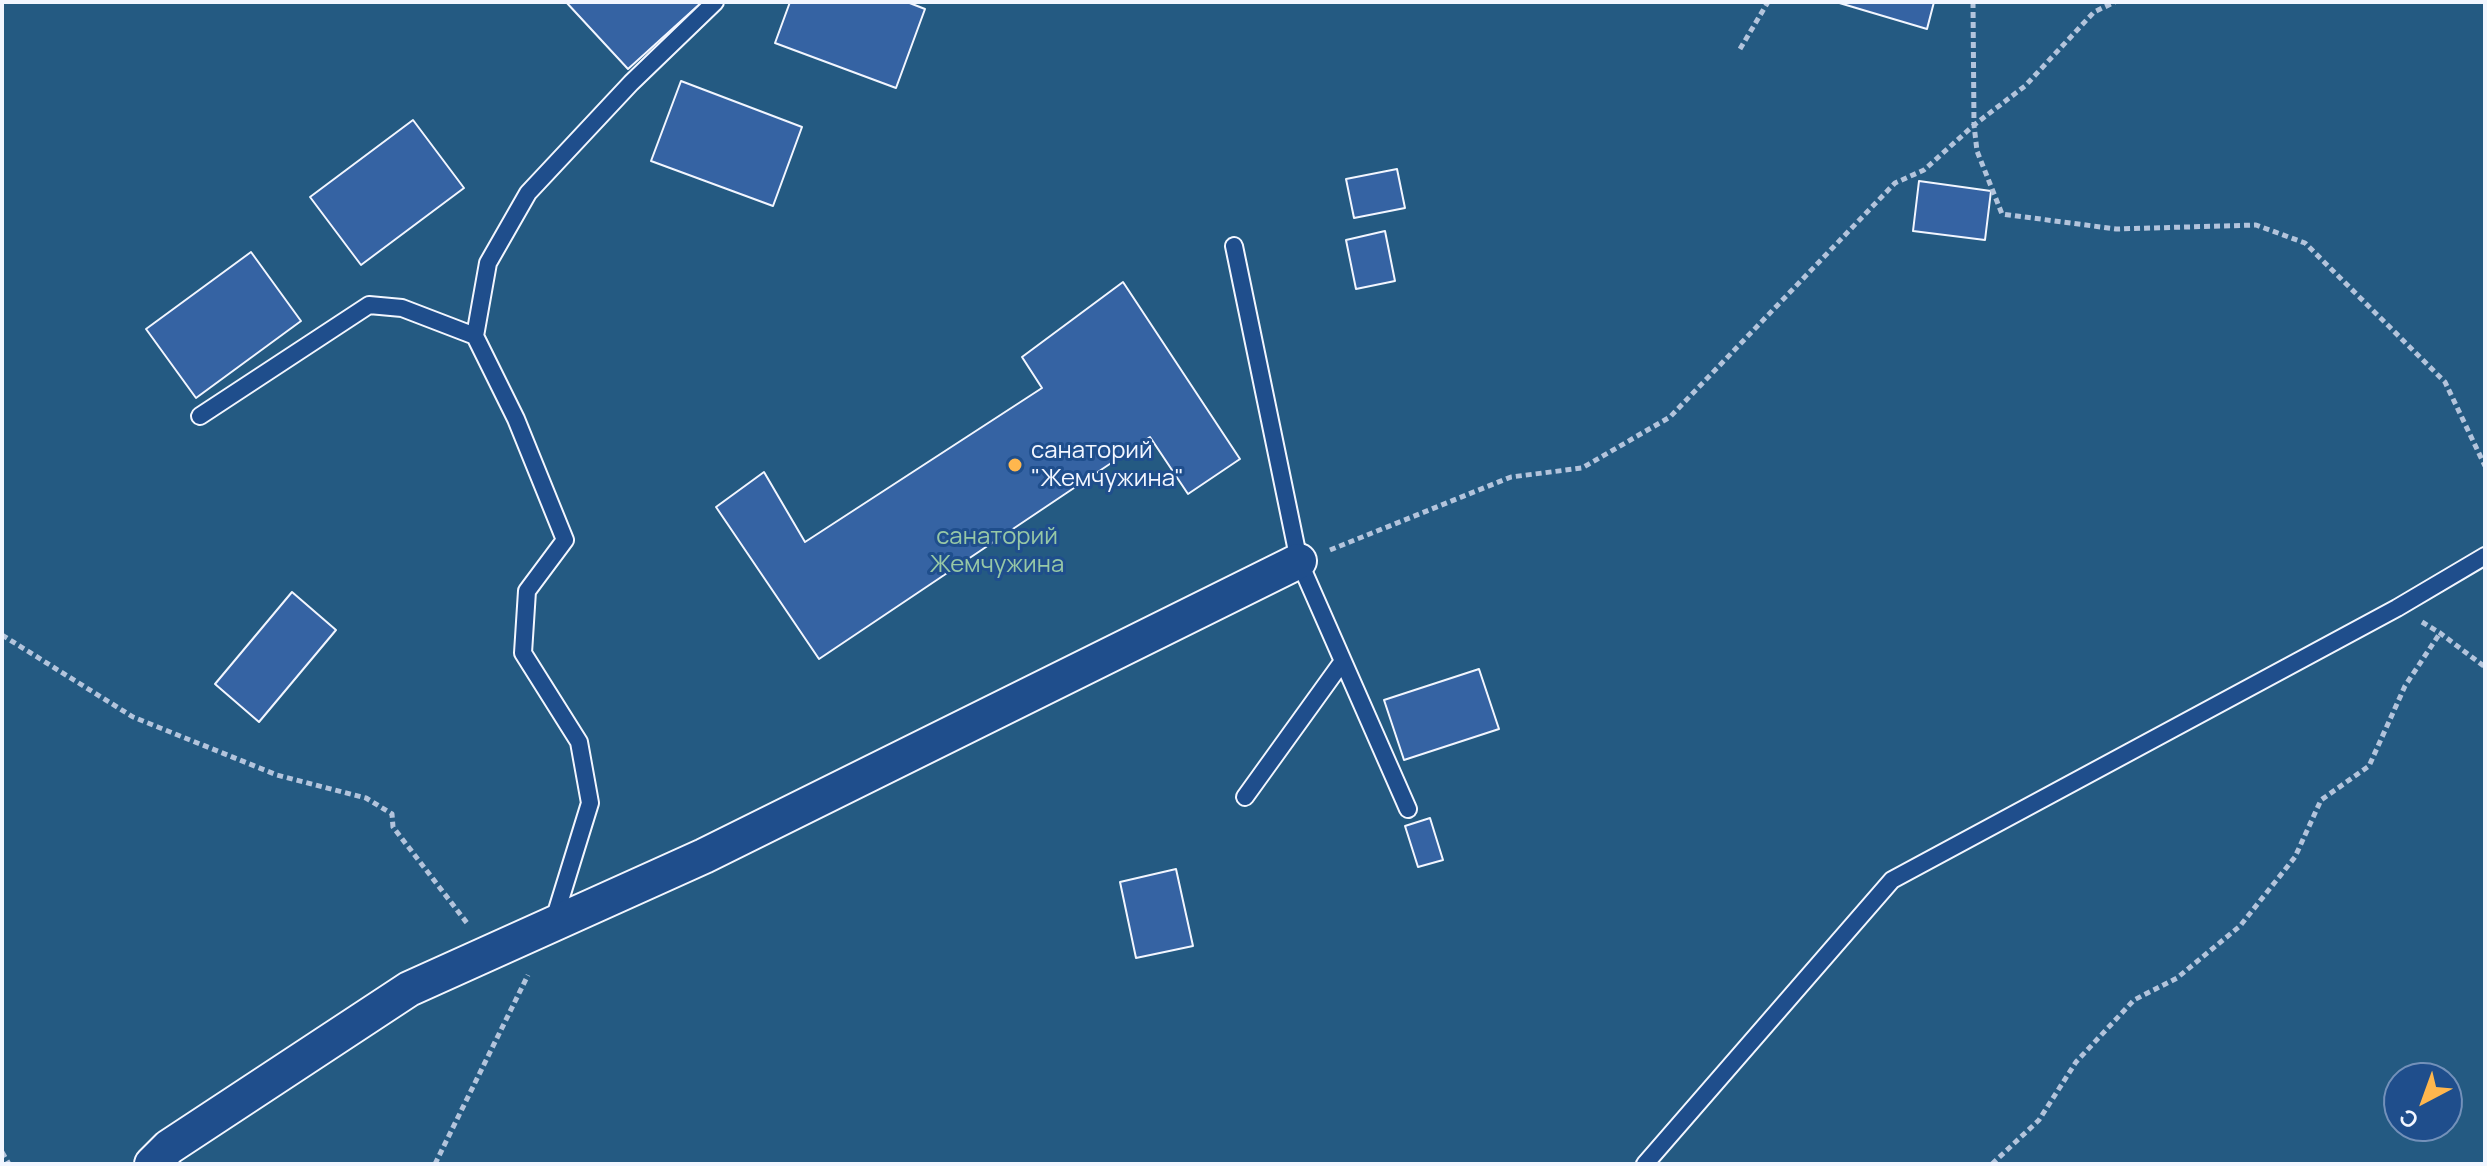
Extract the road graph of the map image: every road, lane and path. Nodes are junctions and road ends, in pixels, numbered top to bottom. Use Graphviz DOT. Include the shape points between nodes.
graph roads {
  1 [pos="715,2"];
  2 [pos="1768,2"];
  3 [pos="1973,2"];
  4 [pos="2115,2"];
  5 [pos="1740,49"];
  6 [pos="1974,125"];
  7 [pos="1234,246"];
  8 [pos="475,336"];
  9 [pos="200,416"];
  10 [pos="2485,466"];
  11 [pos="2485,556"];
  12 [pos="1299,561"];
  13 [pos="2397,608"];
  14 [pos="2440,633"];
  15 [pos="2,635"];
  16 [pos="1343,661"];
  17 [pos="2485,667"];
  18 [pos="1245,797"];
  19 [pos="1408,809"];
  20 [pos="553,924"];
  21 [pos="489,953"];
  22 [pos="2,1152"];
  23 [pos="9,1164"];
  24 [pos="152,1164"];
  25 [pos="435,1164"];
  26 [pos="1645,1164"];
  27 [pos="1992,1164"];
  1 -- 8 [label="lane" via="528,193 488,263"];
  2 -- 5 [label="path"];
  3 -- 6 [label="path"];
  4 -- 6 [label="path" via="2094,12 2025,86"];
  6 -- 10 [label="path" via="1977,151 2002,214 2116,229 2256,225 2305,243 2445,382"];
  6 -- 12 [label="path" via="1924,170 1895,183 1670,417 1582,468 1511,477"];
  7 -- 12 [label="lane"];
  8 -- 9 [label="lane" via="402,308 369,305"];
  8 -- 20 [label="lane" via="516,419 565,540 527,591 523,653 579,742 590,803"];
  11 -- 13 [label="lane"];
  12 -- 16 [label="lane"];
  12 -- 20 [label="street" via="704,856"];
  13 -- 14 [label="path"];
  13 -- 26 [label="lane" via="1892,880"];
  14 -- 17 [label="path"];
  14 -- 27 [label="path" via="2405,686 2369,766 2321,800 2295,857 2240,926 2177,978 2134,1000 2076,1062 2039,1120"];
  15 -- 21 [label="path" via="133,717 277,775 366,798 392,814 393,827"];
  16 -- 18 [label="lane"];
  16 -- 19 [label="lane"];
  20 -- 21 [label="street"];
  20 -- 25 [label="path"];
  21 -- 24 [label="street" via="409,989 169,1147"];
  22 -- 23 [label="path"];
}
